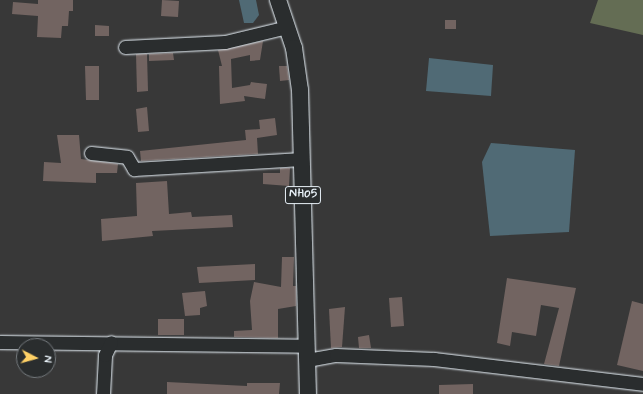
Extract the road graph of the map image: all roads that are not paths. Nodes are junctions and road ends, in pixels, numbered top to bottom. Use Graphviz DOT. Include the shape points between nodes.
graph roads {
  1 [pos="278,0"];
  2 [pos="287,27"];
  3 [pos="125,47"];
  4 [pos="91,153"];
  5 [pos="302,159"];
  6 [pos="0,342"];
  7 [pos="111,342"];
  8 [pos="307,353"];
  9 [pos="643,384"];
  10 [pos="103,394"];
  11 [pos="308,394"];
  1 -- 2 [label="main road, NH05"];
  2 -- 3 [label="street" via="225,42"];
  2 -- 5 [label="main road, NH05" via="294,48 300,90"];
  4 -- 5 [label="street" via="127,157 134,169"];
  5 -- 8 [label="main road, NH05"];
  6 -- 7 [label="street"];
  7 -- 8 [label="street"];
  7 -- 10 [label="street" via="105,355"];
  8 -- 9 [label="street" via="434,359"];
  8 -- 11 [label="main road, NH05"];
}
